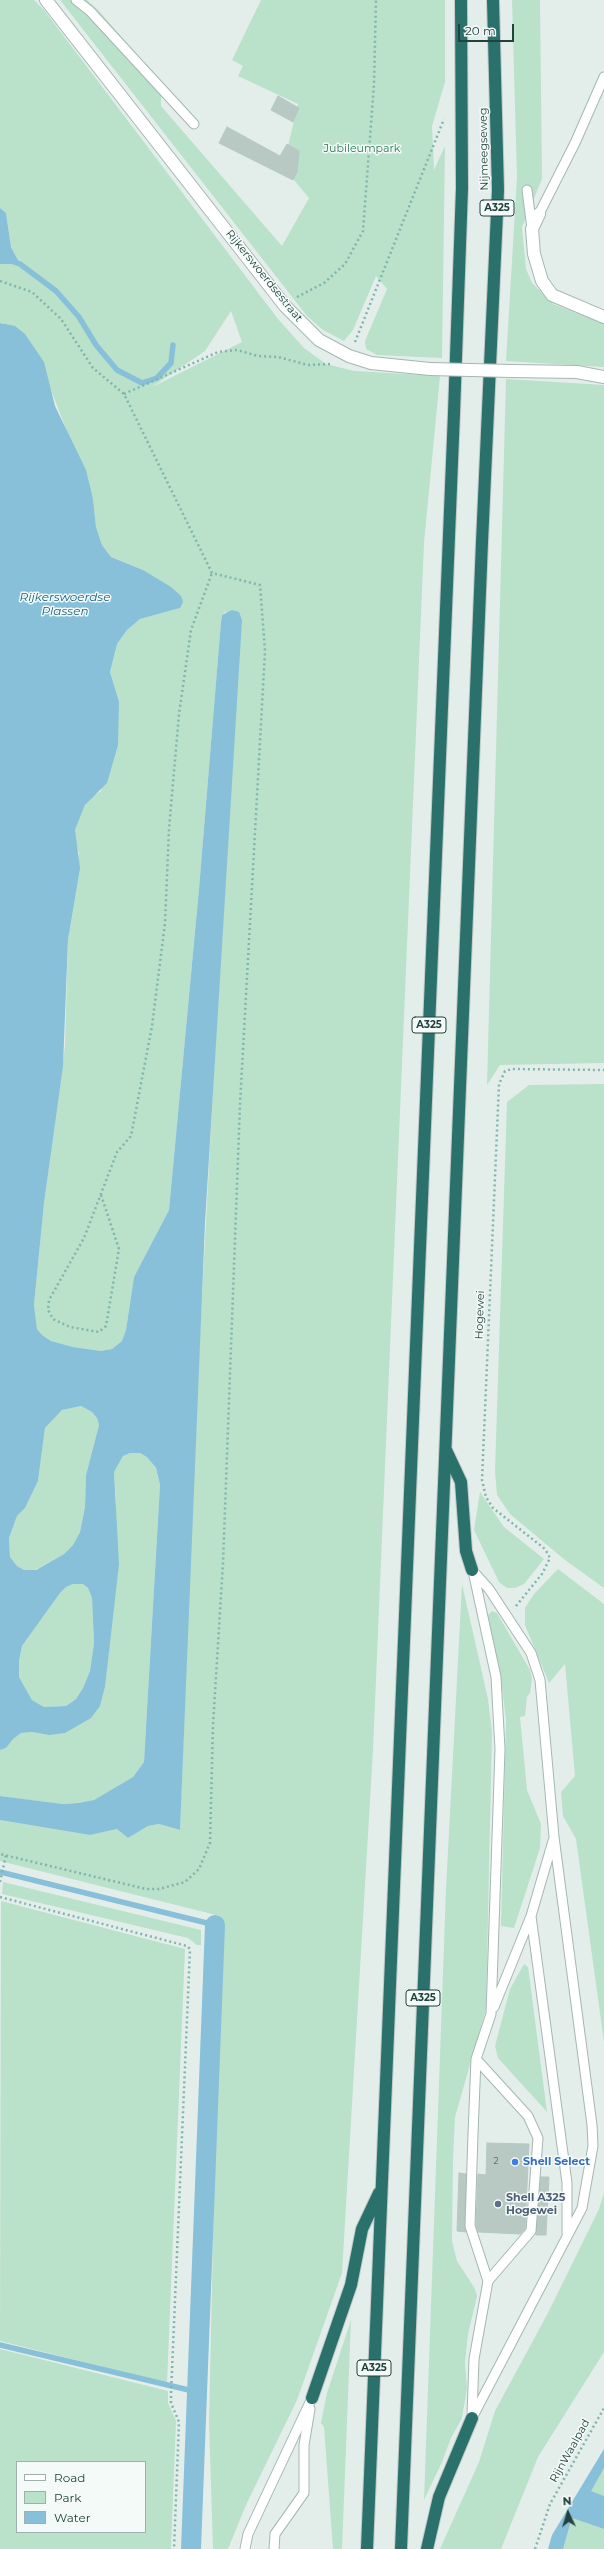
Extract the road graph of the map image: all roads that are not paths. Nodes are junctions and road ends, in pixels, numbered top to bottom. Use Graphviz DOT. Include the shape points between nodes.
graph roads {
  1 [pos="46,0"];
  2 [pos="76,0"];
  3 [pos="461,0"];
  4 [pos="493,0"];
  5 [pos="604,77"];
  6 [pos="194,124"];
  7 [pos="527,190"];
  8 [pos="539,214"];
  9 [pos="532,229"];
  10 [pos="604,317"];
  11 [pos="604,377"];
  12 [pos="445,1446"];
  13 [pos="472,1570"];
  14 [pos="554,1837"];
  15 [pos="531,1916"];
  16 [pos="491,2014"];
  17 [pos="476,2059"];
  18 [pos="382,2186"];
  19 [pos="567,2234"];
  20 [pos="488,2281"];
  21 [pos="312,2398"];
  22 [pos="472,2418"];
  23 [pos="245,2549"];
  24 [pos="274,2549"];
  25 [pos="367,2549"];
  26 [pos="400,2549"];
  27 [pos="427,2549"];
  1 -- 11 [label="street, Rijkerswoerdsestraat, bridge" via="285,306 319,340 349,356 371,363 430,369 577,372"];
  2 -- 6 [label="lane" via="90,11"];
  3 -- 18 [label="highway, Nijmeegseweg / A325" via="462,188 454,413"];
  4 -- 12 [label="highway, Nijmeegseweg / A325" via="498,190"];
  5 -- 8 [label="lane"];
  7 -- 9 [label="lane"];
  8 -- 9 [label="street"];
  9 -- 10 [label="street" via="534,254 542,281 552,295"];
  12 -- 13 [label="highway" via="461,1482 466,1551"];
  12 -- 26 [label="highway, A325"];
  13 -- 14 [label="lane" via="489,1589 531,1653 540,1680"];
  13 -- 16 [label="lane" via="496,1676 500,1749"];
  14 -- 15 [label="lane"];
  14 -- 19 [label="lane" via="592,2125 592,2153 583,2201"];
  15 -- 16 [label="lane"];
  15 -- 19 [label="lane" via="566,2183"];
  16 -- 17 [label="lane"];
  17 -- 20 [label="lane" via="470,2226"];
  17 -- 20 [label="lane" via="528,2116 538,2138 531,2231"];
  18 -- 21 [label="highway" via="362,2229 351,2285"];
  18 -- 25 [label="highway, A325"];
  19 -- 22 [label="lane"];
  20 -- 22 [label="lane" via="474,2359"];
  21 -- 23 [label="lane" via="248,2534"];
  21 -- 24 [label="lane" via="304,2446 304,2493 275,2534"];
  22 -- 27 [label="highway" via="439,2497"];
}
